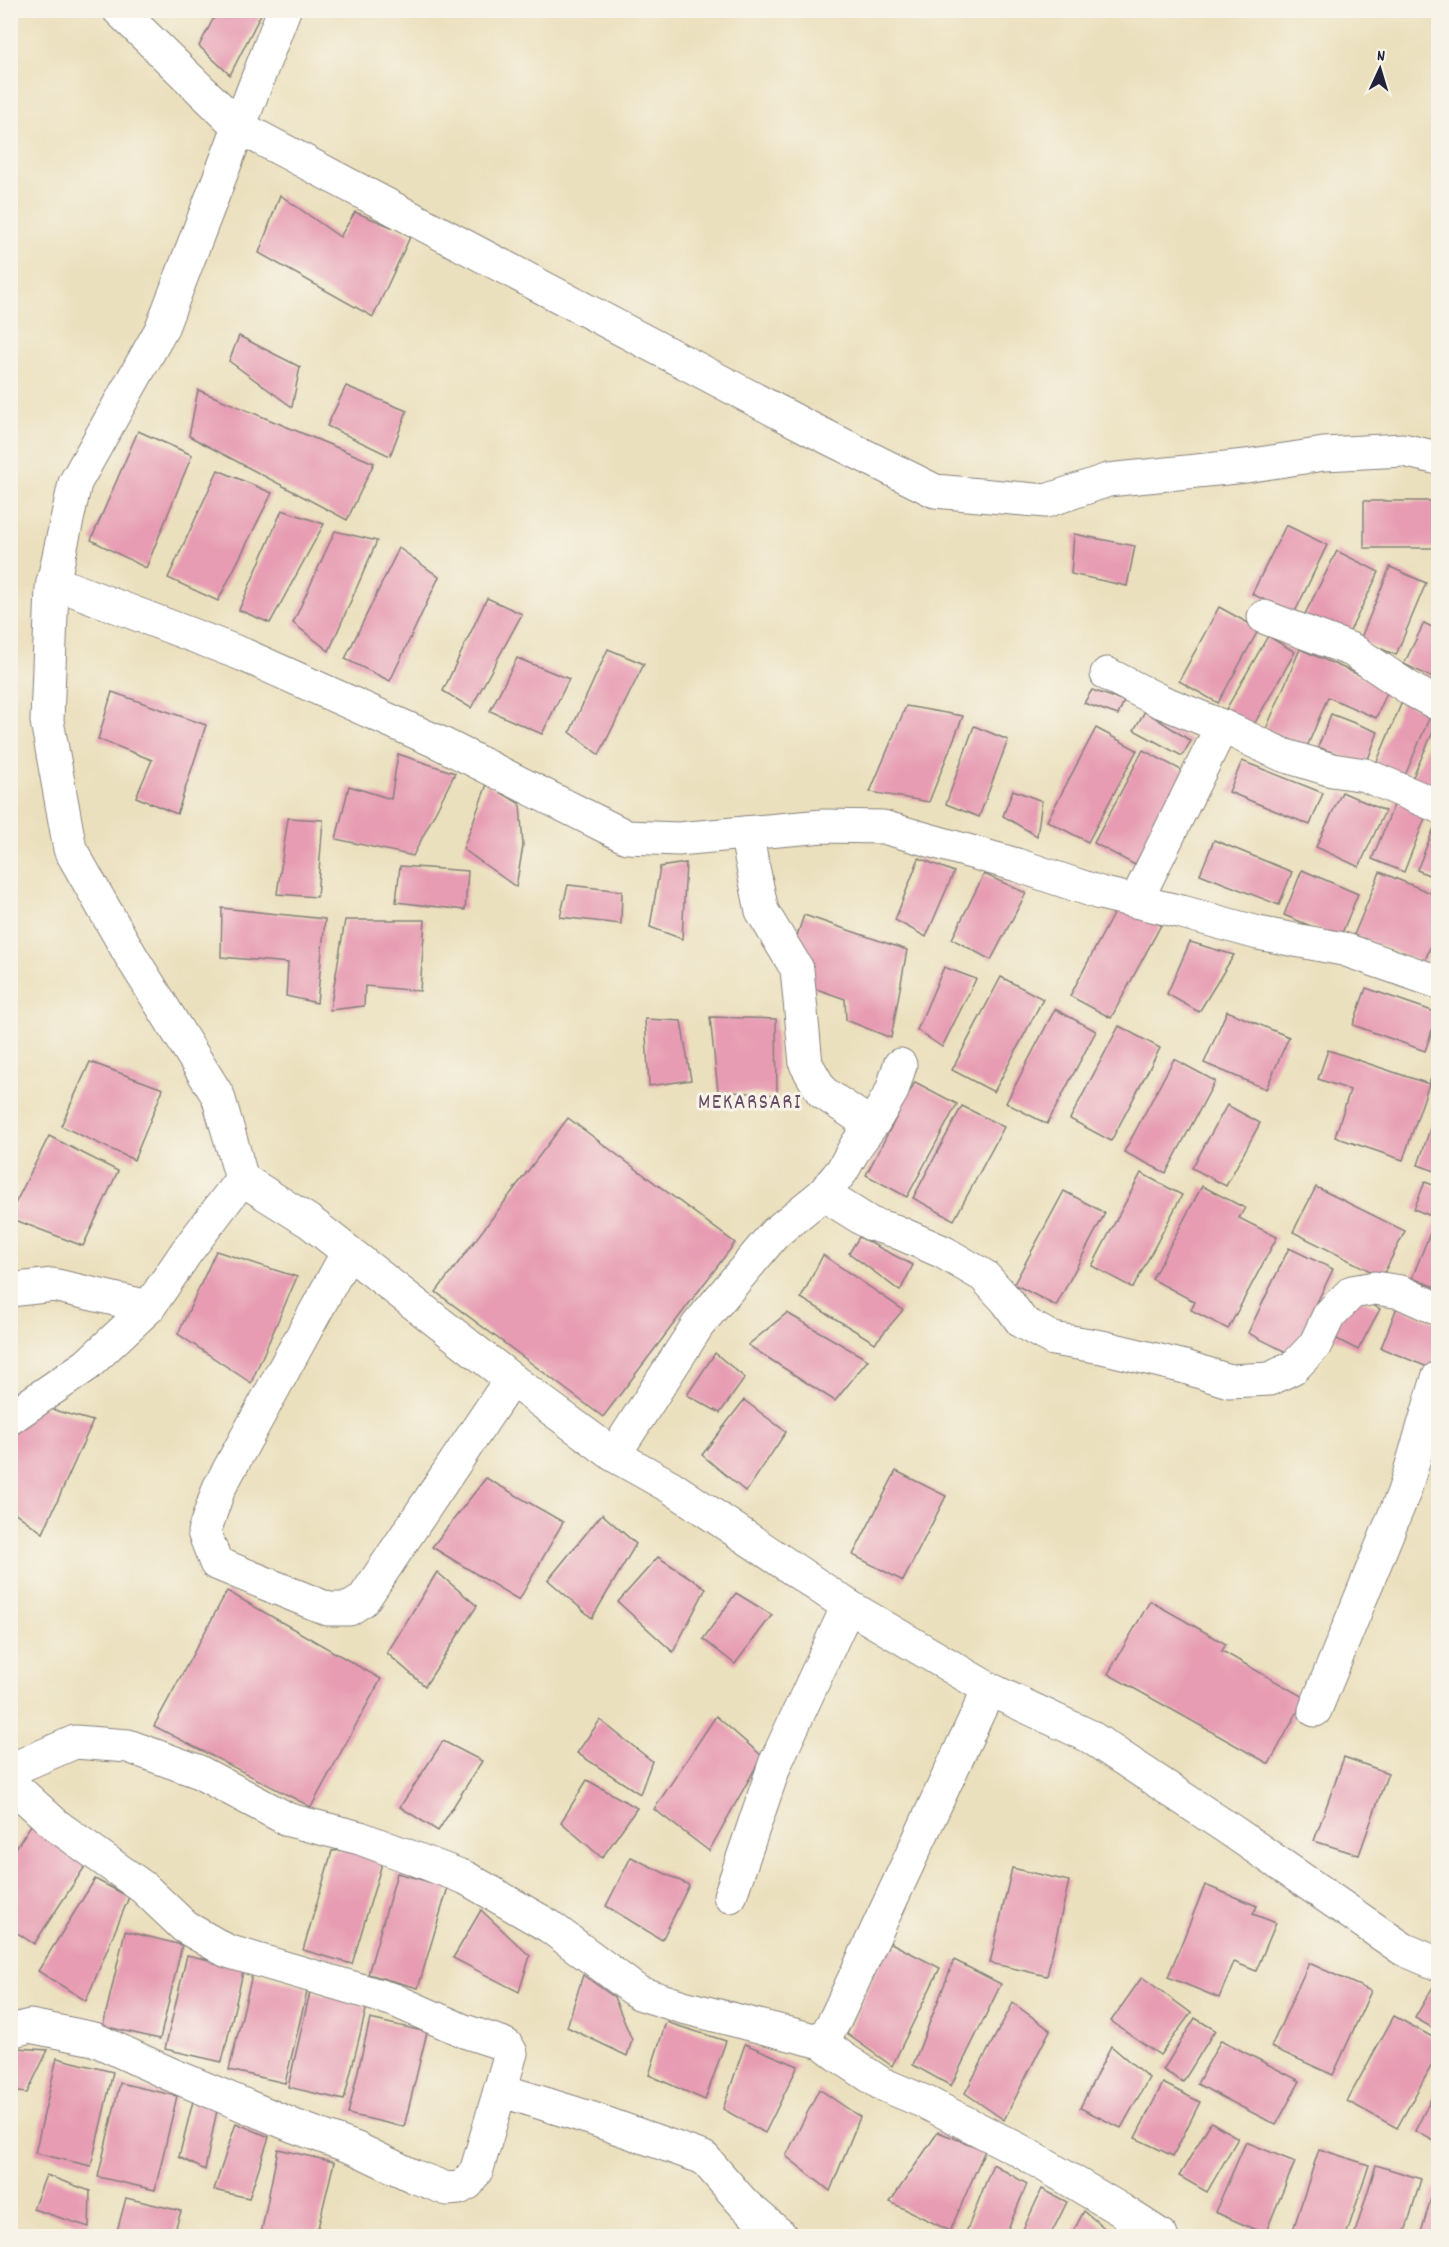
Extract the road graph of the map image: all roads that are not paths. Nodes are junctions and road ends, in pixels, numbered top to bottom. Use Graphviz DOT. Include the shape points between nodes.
graph roads {
  1 [pos="119,10"];
  2 [pos="284,10"];
  3 [pos="239,127"];
  4 [pos="1438,458"];
  5 [pos="53,582"];
  6 [pos="1264,617"];
  7 [pos="1107,674"];
  8 [pos="1434,696"];
  9 [pos="1222,726"];
  10 [pos="1438,806"];
  11 [pos="746,832"];
  12 [pos="1136,901"];
  13 [pos="1438,982"];
  14 [pos="900,1065"];
  15 [pos="871,1125"];
  16 [pos="242,1179"];
  17 [pos="823,1194"];
  18 [pos="348,1252"];
  19 [pos="10,1290"];
  20 [pos="149,1307"];
  21 [pos="1438,1309"];
  22 [pos="1438,1378"];
  23 [pos="511,1379"];
  24 [pos="10,1418"];
  25 [pos="614,1455"];
  26 [pos="848,1606"];
  27 [pos="989,1689"];
  28 [pos="1315,1710"];
  29 [pos="10,1770"];
  30 [pos="10,1783"];
  31 [pos="730,1896"];
  32 [pos="1438,1964"];
  33 [pos="10,2031"];
  34 [pos="822,2042"];
  35 [pos="500,2090"];
  36 [pos="780,2235"];
  37 [pos="1161,2236"];
  1 -- 3 [label="street"];
  2 -- 3 [label="street"];
  3 -- 4 [label="street" via="935,491 1046,501 1108,480 1324,454 1403,450"];
  3 -- 5 [label="street" via="160,330 75,483"];
  5 -- 11 [label="street" via="255,660 440,744 627,837 678,839"];
  5 -- 16 [label="street" via="47,721 70,849 218,1096"];
  6 -- 8 [label="street" via="1352,650"];
  7 -- 9 [label="street"];
  9 -- 10 [label="street" via="1283,755 1365,775"];
  9 -- 12 [label="street"];
  11 -- 12 [label="street" via="823,826 883,827"];
  11 -- 15 [label="street" via="762,911 797,969 806,1064 822,1092"];
  12 -- 13 [label="street" via="1258,933 1343,949"];
  14 -- 15 [label="street" via="892,1091"];
  15 -- 17 [label="street"];
  16 -- 18 [label="street" via="310,1222"];
  16 -- 20 [label="street"];
  17 -- 21 [label="street" via="871,1224 943,1252 984,1276 1022,1322 1053,1339 1185,1367 1230,1381 1270,1379 1294,1367 1315,1346 1329,1315 1352,1292 1375,1288 1401,1292"];
  17 -- 25 [label="street" via="775,1233 698,1325"];
  18 -- 23 [label="street"];
  18 -- 23 [label="street" via="219,1488 204,1532 216,1563 328,1609 349,1609 363,1600"];
  19 -- 20 [label="street" via="52,1285"];
  20 -- 24 [label="street" via="87,1365"];
  22 -- 28 [label="street" via="1404,1492"];
  23 -- 25 [label="street"];
  25 -- 26 [label="street" via="671,1487"];
  26 -- 27 [label="street"];
  26 -- 31 [label="street" via="775,1764"];
  27 -- 32 [label="street" via="1089,1736 1402,1949"];
  27 -- 34 [label="street"];
  29 -- 34 [label="street" via="75,1742 128,1746 197,1771 289,1820 360,1838 466,1878 549,1926 639,1992 682,2007"];
  30 -- 35 [label="street" via="57,1826 144,1888 185,1927 227,1950 394,2000 507,2046 511,2053"];
  33 -- 35 [label="street" via="30,2026 94,2039 447,2189 468,2183 477,2169"];
  34 -- 37 [label="street" via="882,2084 1019,2150"];
  35 -- 36 [label="street" via="704,2158 744,2204"];
}
